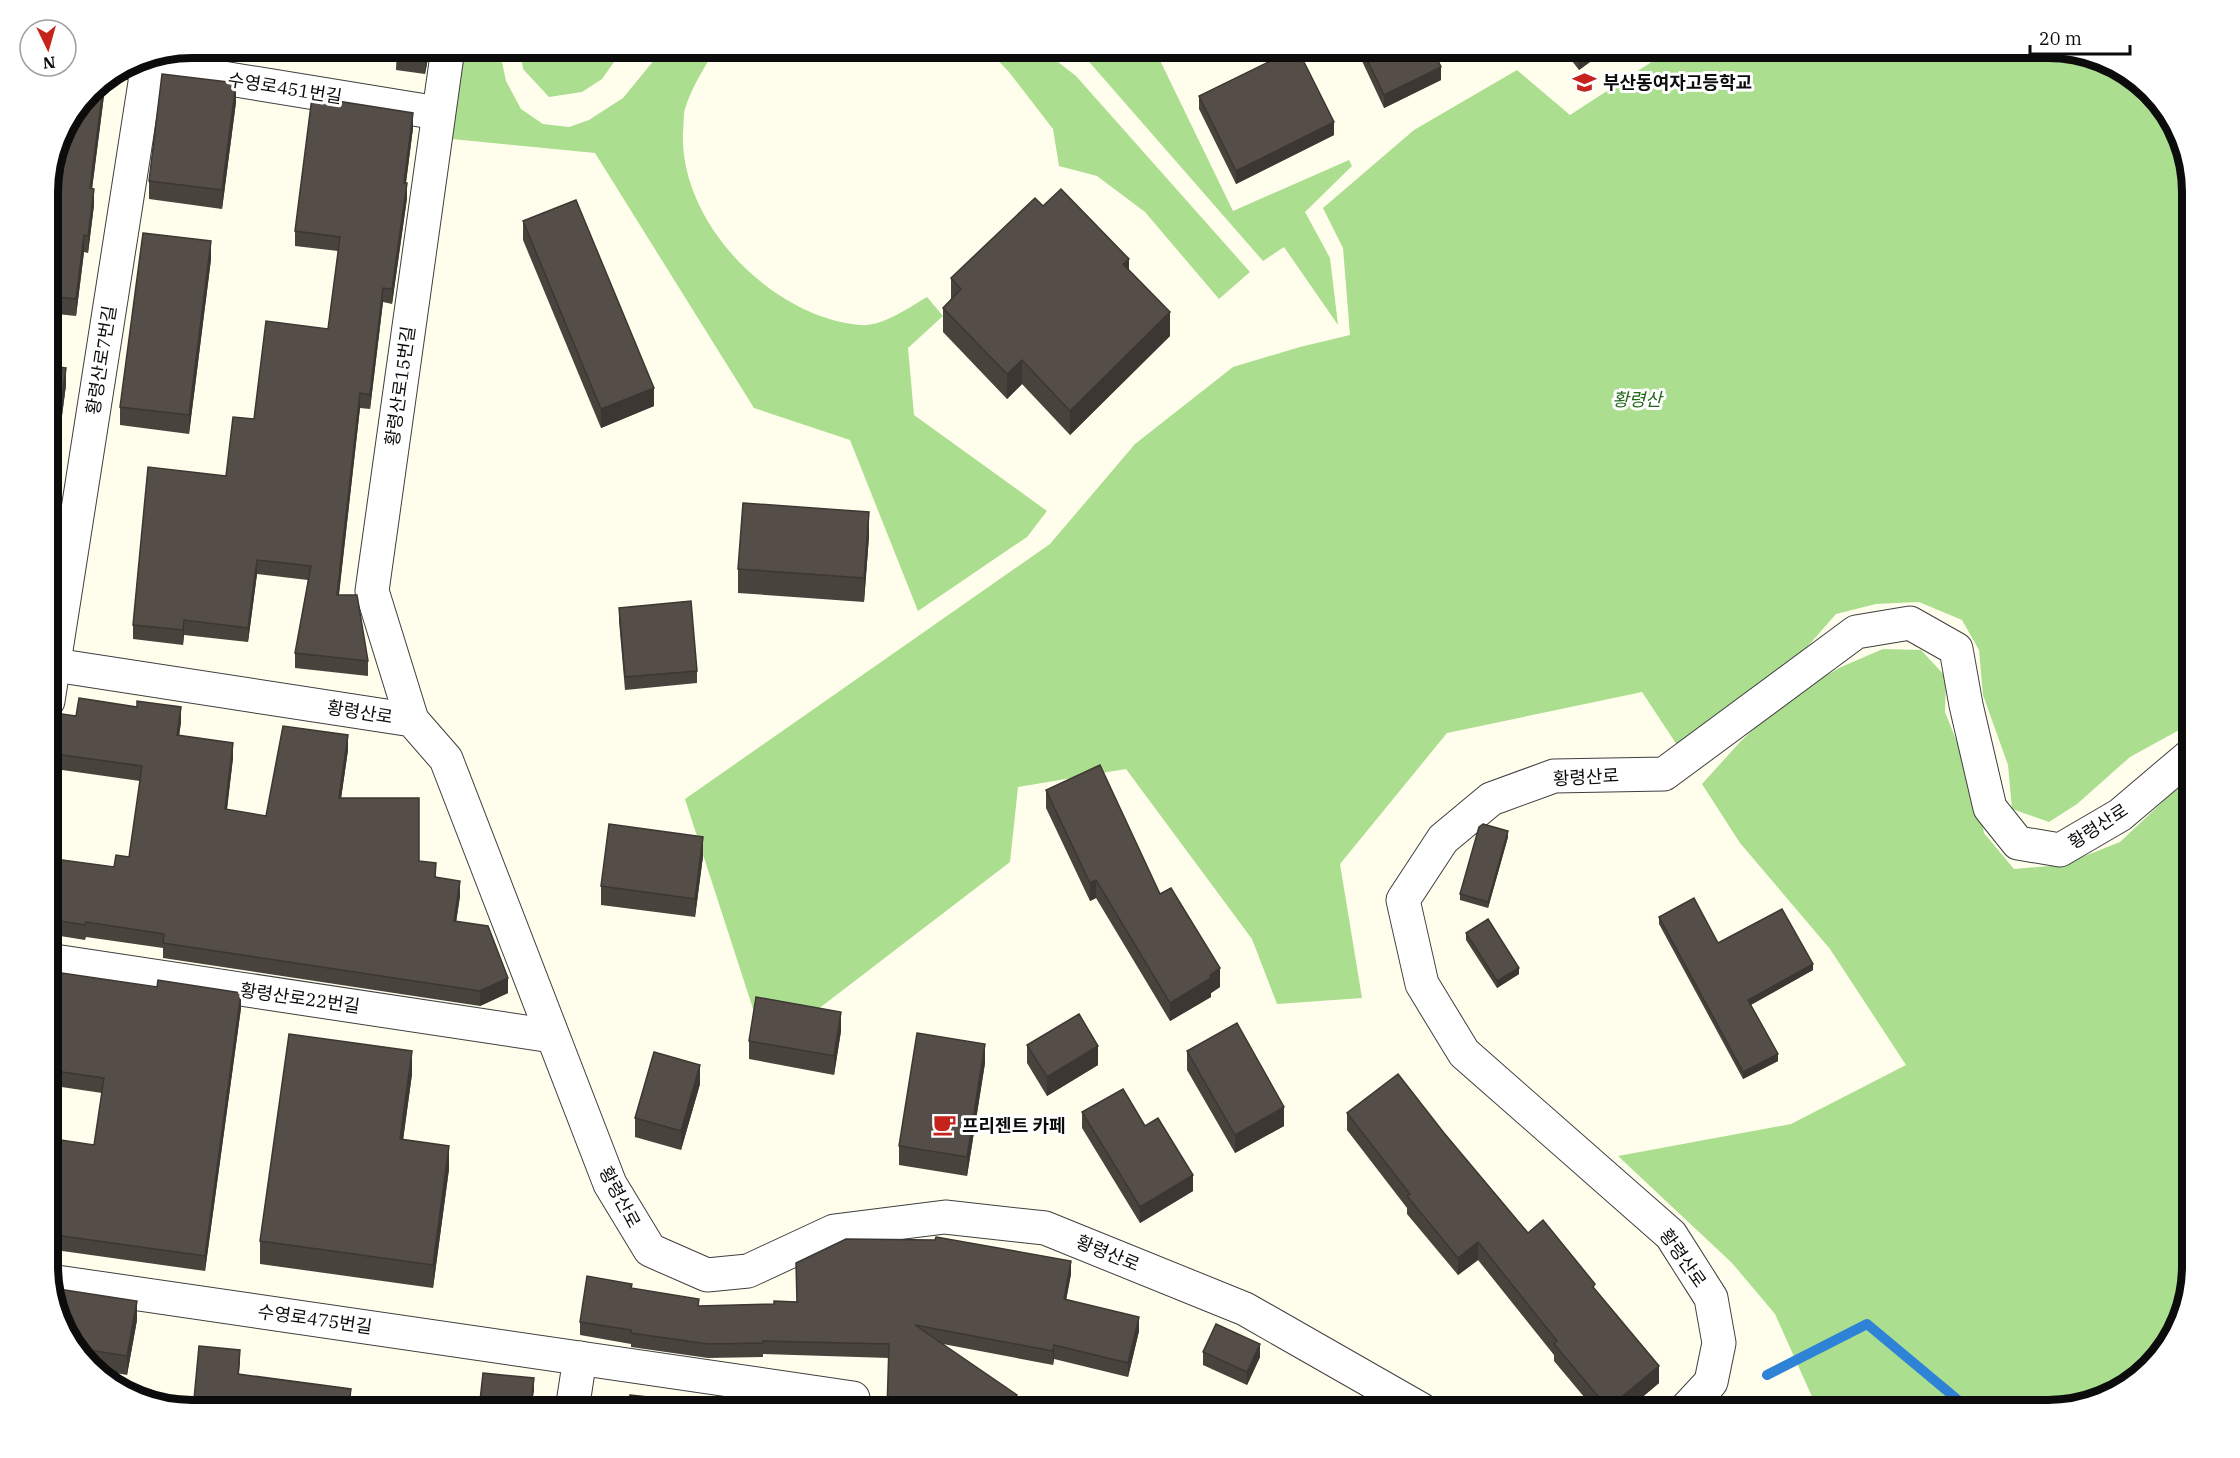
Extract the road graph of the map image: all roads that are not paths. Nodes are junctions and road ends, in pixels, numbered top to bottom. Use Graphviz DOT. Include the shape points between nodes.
graph roads {
  1 [pos="446,58"];
  2 [pos="155,64"];
  3 [pos="142,69"];
  4 [pos="438,113"];
  5 [pos="59,612"];
  6 [pos="59,665"];
  7 [pos="412,720"];
  8 [pos="2182,762"];
  9 [pos="59,962"];
  10 [pos="552,1036"];
  11 [pos="60,1282"];
  12 [pos="580,1358"];
  13 [pos="574,1400"];
  14 [pos="828,1400"];
  15 [pos="1404,1400"];
  16 [pos="1694,1400"];
  1 -- 4 [label="street, 황령산로15번길"];
  2 -- 4 [label="street, 수영로451번길"];
  3 -- 5 [label="street, 황령산로7번길"];
  4 -- 7 [label="street, 황령산로15번길" via="372,591"];
  6 -- 7 [label="street, 황령산로"];
  7 -- 10 [label="street, 황령산로" via="446,759"];
  8 -- 16 [label="street, 황령산로" via="2120,814 2060,850 2018,843 1990,808 1956,649 1910,623 1856,632 1664,774 1554,776 1491,799 1443,839 1403,900 1422,984 1464,1053 1671,1235 1711,1298 1719,1343 1711,1382"];
  9 -- 10 [label="street, 황령산로22번길"];
  10 -- 15 [label="street, 황령산로" via="610,1184 650,1250 706,1275 748,1271 834,1231 945,1217 1045,1228 1245,1309"];
  11 -- 12 [label="street, 수영로475번길"];
  12 -- 13 [label="street"];
  12 -- 14 [label="street, 수영로475번길"];
}
